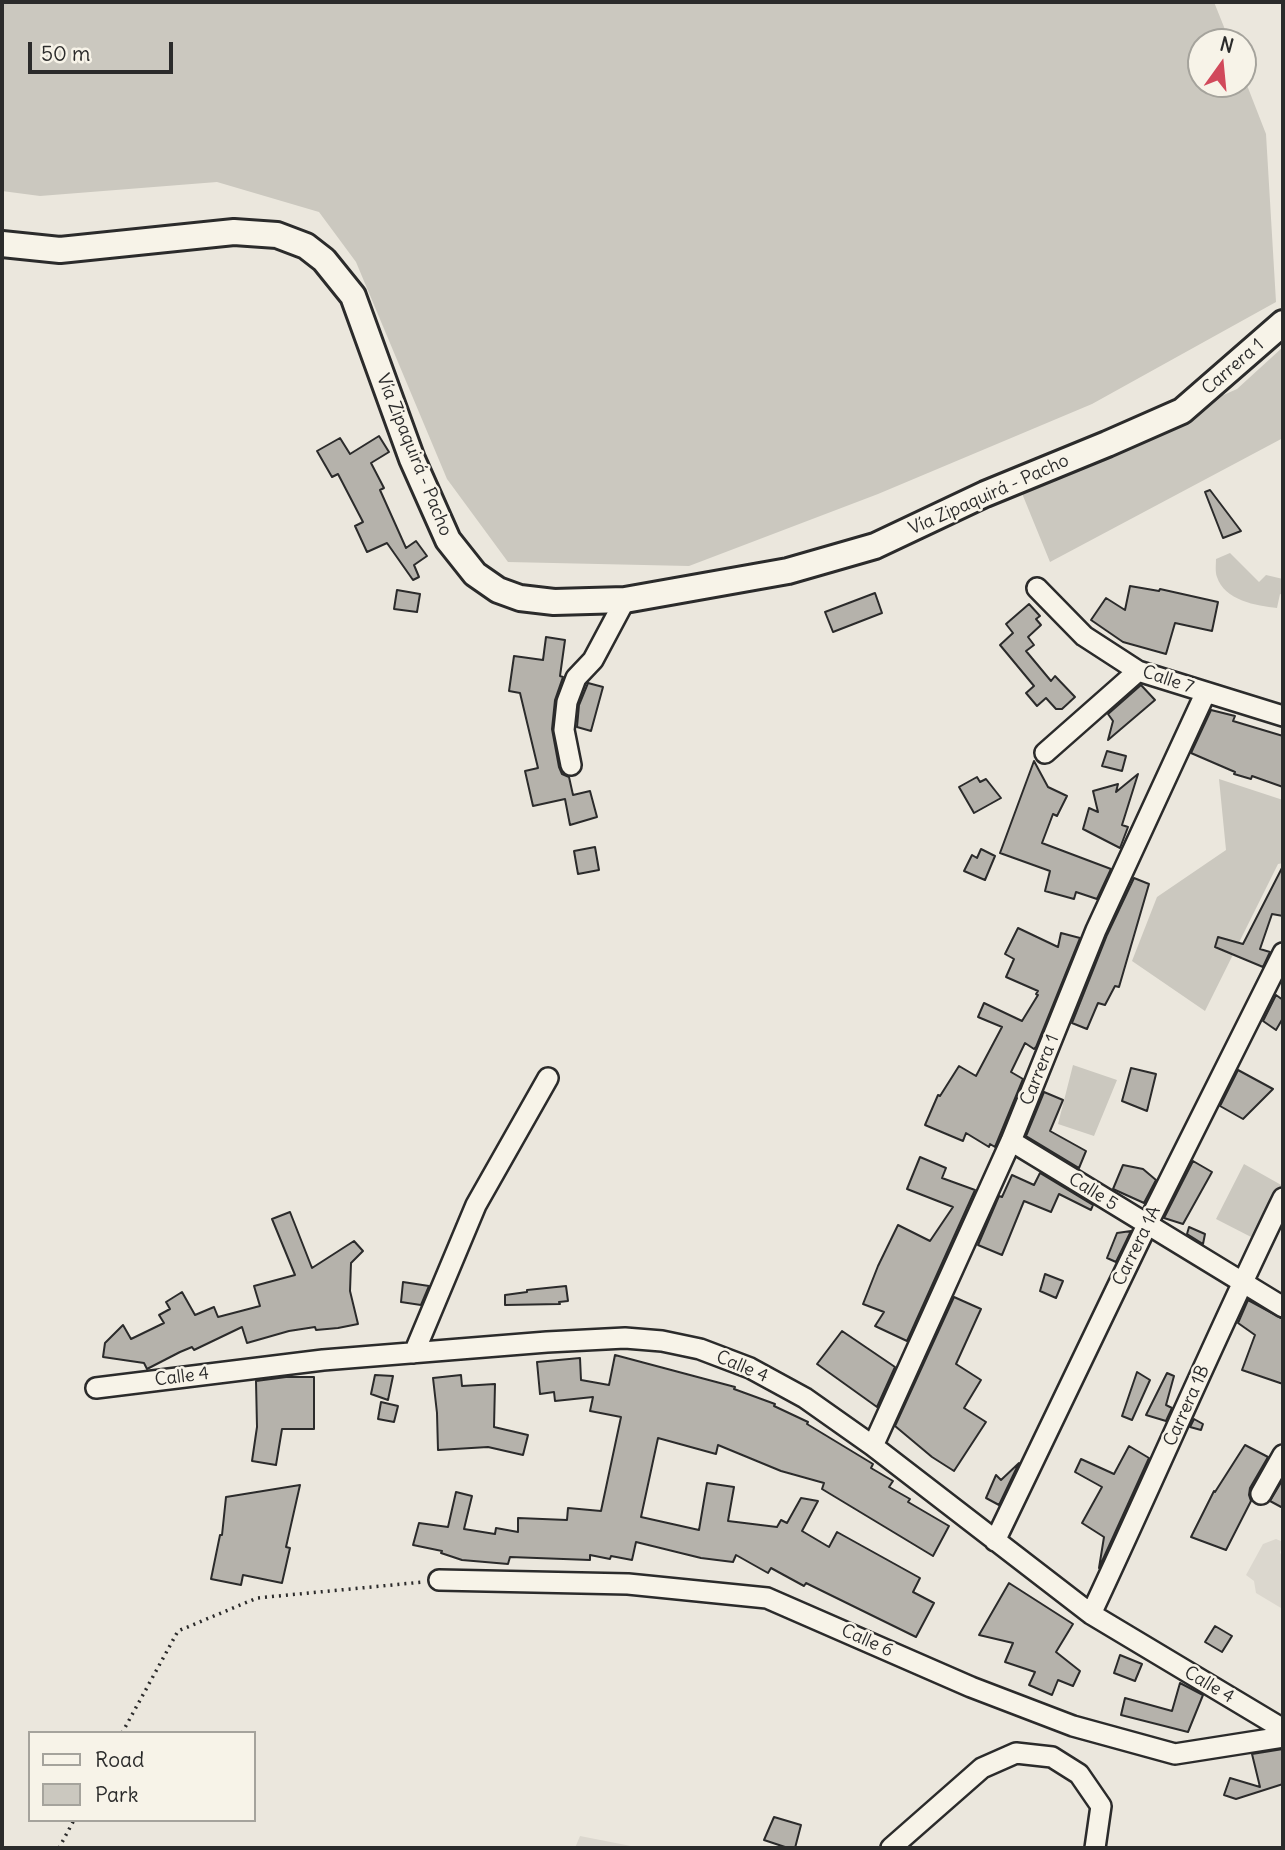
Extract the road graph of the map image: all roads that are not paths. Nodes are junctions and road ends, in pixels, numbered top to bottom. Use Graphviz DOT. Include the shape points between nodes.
graph roads {
  1 [pos="2,244"];
  2 [pos="1283,323"];
  3 [pos="1182,411"];
  4 [pos="1037,589"];
  5 [pos="625,600"];
  6 [pos="1138,671"];
  7 [pos="1205,694"];
  8 [pos="1283,716"];
  9 [pos="1045,753"];
  10 [pos="570,765"];
  11 [pos="1283,953"];
  12 [pos="548,1078"];
  13 [pos="1011,1141"];
  14 [pos="1283,1198"];
  15 [pos="1147,1225"];
  16 [pos="1242,1282"];
  17 [pos="1283,1307"];
  18 [pos="414,1353"];
  19 [pos="96,1388"];
  20 [pos="873,1446"];
  21 [pos="1283,1455"];
  22 [pos="1261,1494"];
  23 [pos="995,1541"];
  24 [pos="439,1580"];
  25 [pos="1091,1614"];
  26 [pos="1283,1729"];
  27 [pos="1283,1737"];
  28 [pos="891,1848"];
  29 [pos="1095,1848"];
  1 -- 5 [label="main road, Vía Zipaquirá - Pacho" via="60,250 234,232 277,235 306,246 324,260 353,296 412,459 448,540 475,574 498,590 520,597 554,602"];
  2 -- 3 [label="main road, Carrera 1"];
  3 -- 5 [label="main road, Vía Zipaquirá - Pacho" via="875,546 789,570"];
  4 -- 6 [label="street, Calle 7" via="1084,636"];
  5 -- 10 [label="street" via="593,660 576,678 564,730"];
  6 -- 7 [label="street, Calle 7"];
  6 -- 9 [label="street"];
  7 -- 8 [label="street, Calle 7"];
  7 -- 13 [label="street, Carrera 1" via="1096,930"];
  11 -- 15 [label="street, Carrera 1A"];
  12 -- 18 [label="street" via="476,1205"];
  13 -- 15 [label="street, Calle 5"];
  13 -- 20 [label="street, Carrera 1"];
  14 -- 16 [label="street, Carrera 1B"];
  15 -- 16 [label="street, Calle 5"];
  15 -- 23 [label="street, Carrera 1A"];
  16 -- 17 [label="street, Calle 5"];
  16 -- 25 [label="street, Carrera 1B"];
  18 -- 19 [label="street, Calle 4"];
  18 -- 20 [label="street, Calle 4" via="625,1338 662,1341 750,1368 805,1398"];
  20 -- 23 [label="street, Calle 4"];
  21 -- 22 [label="street"];
  23 -- 25 [label="street, Calle 4"];
  24 -- 27 [label="street, Calle 6" via="628,1584 767,1598 971,1687 1073,1726 1149,1747 1175,1754"];
  25 -- 26 [label="street, Calle 4"];
  28 -- 29 [label="street" via="982,1768 1016,1753 1052,1757 1079,1774 1101,1806"];
}
